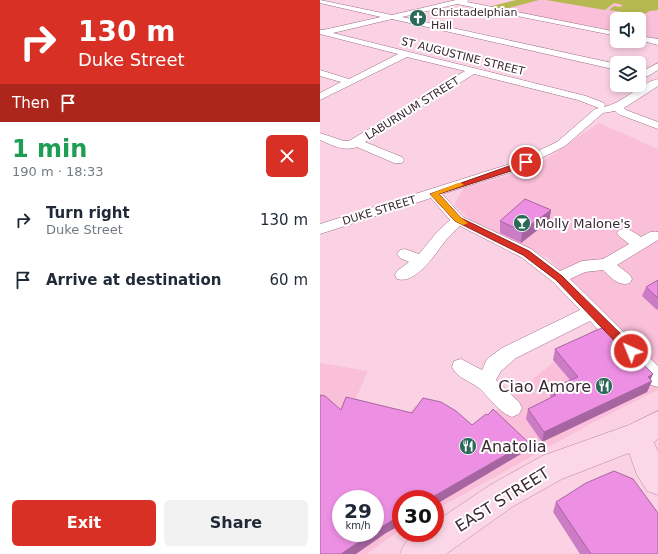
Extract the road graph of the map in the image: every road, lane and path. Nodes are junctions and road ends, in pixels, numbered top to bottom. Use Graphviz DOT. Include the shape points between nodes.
graph roads {
  1 [pos="461,1"];
  2 [pos="320,2"];
  3 [pos="391,17"];
  4 [pos="321,33"];
  5 [pos="610,33"];
  6 [pos="646,39"];
  7 [pos="658,42"];
  8 [pos="405,54"];
  9 [pos="610,65"];
  10 [pos="658,66"];
  11 [pos="472,71"];
  12 [pos="646,72"];
  13 [pos="320,73"];
  14 [pos="350,82"];
  15 [pos="658,82"];
  16 [pos="320,97"];
  17 [pos="607,108"];
  18 [pos="658,126"];
  19 [pos="320,136"];
  20 [pos="354,143"];
  21 [pos="398,160"];
  22 [pos="434,194"];
  23 [pos="458,220"];
  24 [pos="320,229"];
  25 [pos="624,233"];
  26 [pos="654,236"];
  27 [pos="640,243"];
  28 [pos="405,254"];
  29 [pos="420,262"];
  30 [pos="606,264"];
  31 [pos="404,275"];
  32 [pos="559,278"];
  33 [pos="624,279"];
  34 [pos="593,312"];
  35 [pos="461,367"];
  36 [pos="658,379"];
  37 [pos="485,382"];
  38 [pos="512,408"];
  39 [pos="647,430"];
  40 [pos="658,480"];
  41 [pos="417,554"];
  1 -- 3 [label="street"];
  1 -- 5 [label="street"];
  2 -- 3 [label="street"];
  3 -- 4 [label="street"];
  3 -- 9 [label="street"];
  4 -- 8 [label="street, ST AUGUSTINE STREET"];
  6 -- 7 [label="street"];
  8 -- 11 [label="street, ST AUGUSTINE STREET"];
  8 -- 14 [label="street"];
  10 -- 12 [label="street"];
  11 -- 17 [label="street, ST AUGUSTINE STREET"];
  11 -- 20 [label="street, LABURNUM STREET"];
  13 -- 14 [label="street"];
  14 -- 16 [label="street"];
  15 -- 17 [label="street, DUKE STREET"];
  17 -- 18 [label="street, ST AUGUSTINE STREET"];
  17 -- 22 [label="street, DUKE STREET" via="561,144 514,168"];
  19 -- 20 [label="street" via="342,145"];
  20 -- 21 [label="street"];
  22 -- 23 [label="street"];
  22 -- 24 [label="street, DUKE STREET"];
  23 -- 29 [label="street"];
  23 -- 32 [label="street" via="526,253"];
  25 -- 27 [label="street"];
  26 -- 27 [label="street"];
  27 -- 30 [label="street"];
  28 -- 29 [label="street"];
  29 -- 31 [label="street"];
  30 -- 32 [label="street" via="582,267"];
  30 -- 33 [label="street"];
  32 -- 34 [label="street"];
  34 -- 36 [label="street"];
  34 -- 37 [label="street" via="509,353 494,365"];
  35 -- 37 [label="street"];
  37 -- 38 [label="street"];
  39 -- 40 [label="main road" via="648,464"];
  39 -- 41 [label="main road, EAST STREET" via="553,467 501,496"];
}
